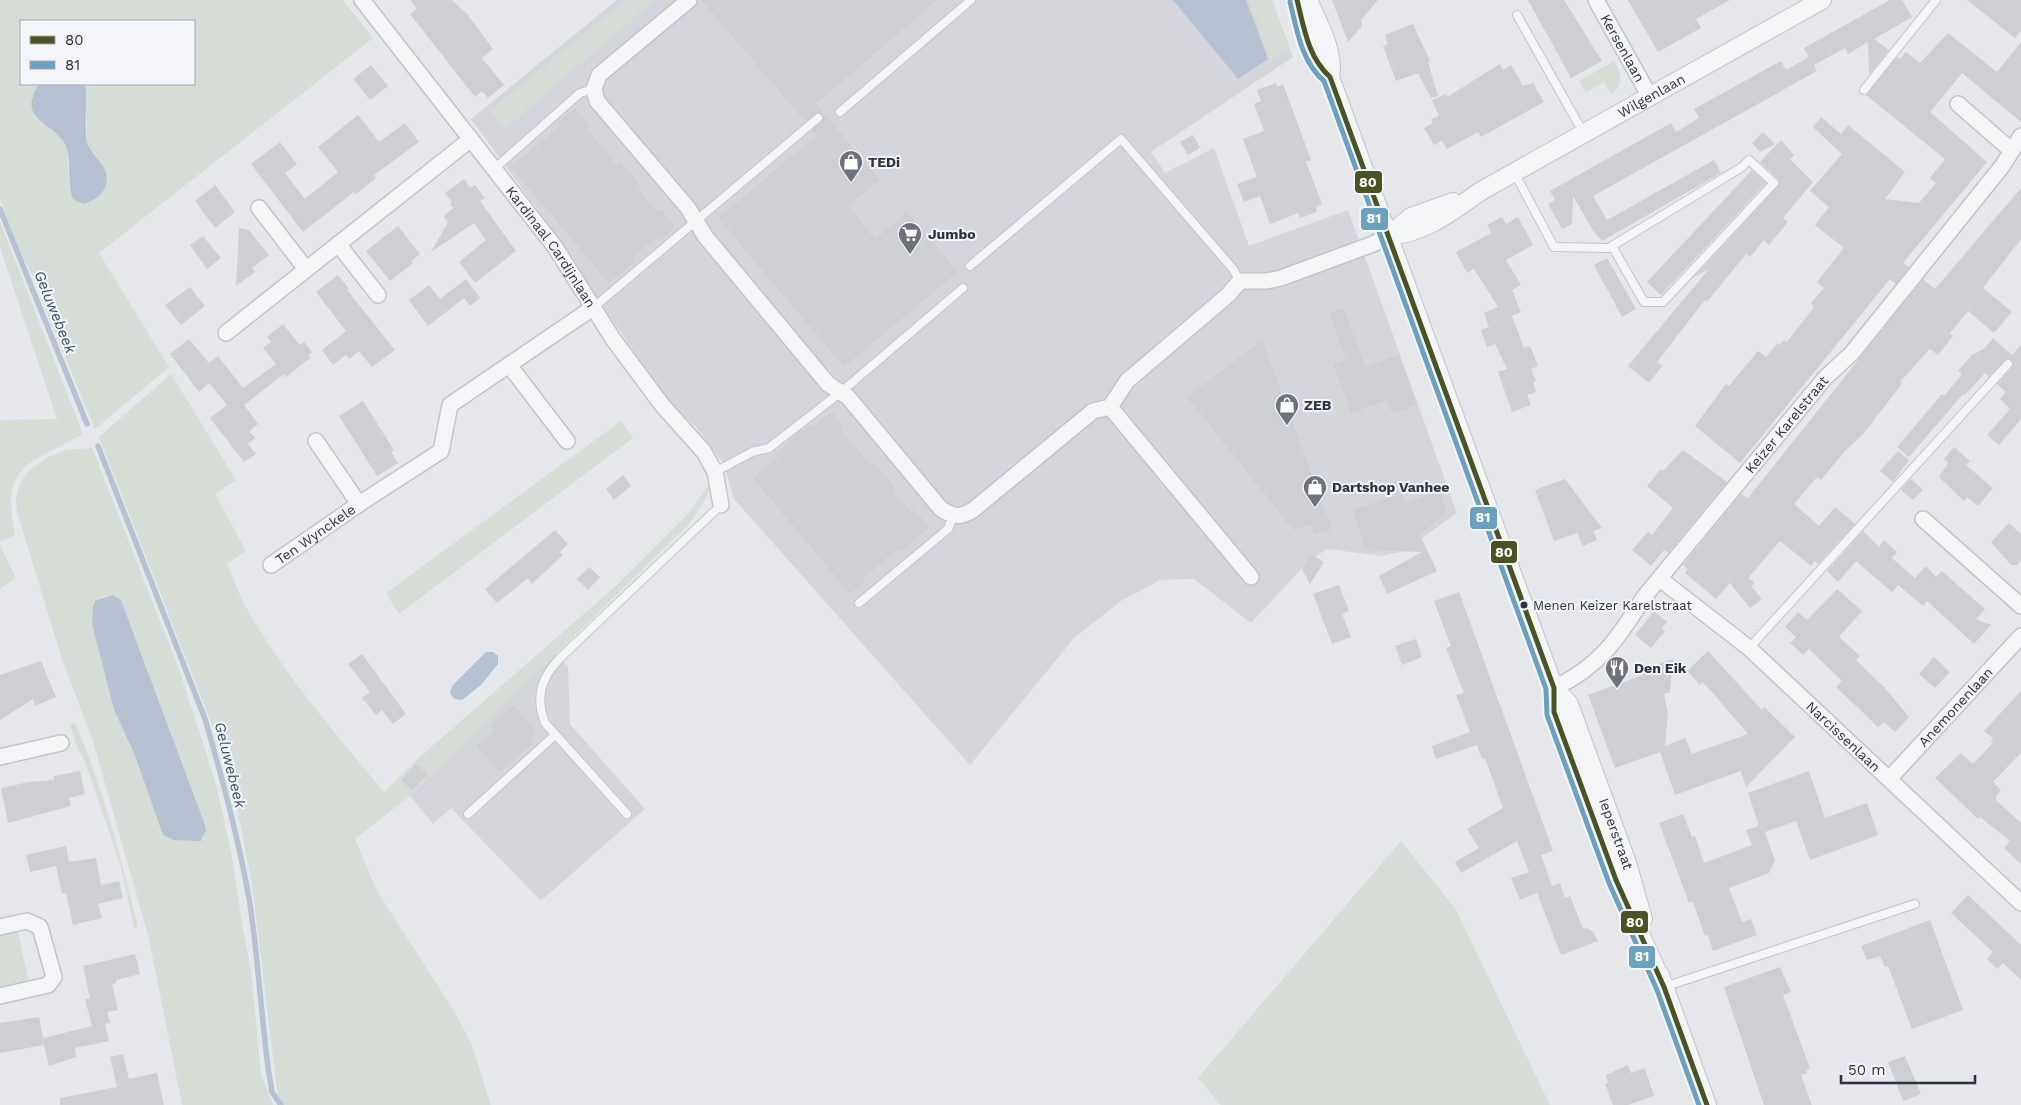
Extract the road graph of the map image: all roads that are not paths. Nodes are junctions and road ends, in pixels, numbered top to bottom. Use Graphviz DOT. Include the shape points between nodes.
graph roads {
  1 [pos="362,0"];
  2 [pos="689,0"];
  3 [pos="970,0"];
  4 [pos="1297,0"];
  5 [pos="1308,0"];
  6 [pos="1596,0"];
  7 [pos="1822,0"];
  8 [pos="1936,0"];
  9 [pos="1517,15"];
  10 [pos="1330,77"];
  11 [pos="594,89"];
  12 [pos="1864,90"];
  13 [pos="1650,97"];
  14 [pos="1958,104"];
  15 [pos="840,112"];
  16 [pos="818,118"];
  17 [pos="1584,134"];
  18 [pos="2021,136"];
  19 [pos="471,138"];
  20 [pos="2016,154"];
  21 [pos="494,168"];
  22 [pos="1514,172"];
  23 [pos="259,208"];
  24 [pos="695,219"];
  25 [pos="1381,240"];
  26 [pos="338,244"];
  27 [pos="1612,246"];
  28 [pos="970,266"];
  29 [pos="306,269"];
  30 [pos="1240,281"];
  31 [pos="963,288"];
  32 [pos="378,295"];
  33 [pos="594,307"];
  34 [pos="226,333"];
  35 [pos="2008,364"];
  36 [pos="509,365"];
  37 [pos="840,392"];
  38 [pos="1110,407"];
  39 [pos="316,440"];
  40 [pos="567,441"];
  41 [pos="715,472"];
  42 [pos="360,504"];
  43 [pos="721,504"];
  44 [pos="953,516"];
  45 [pos="1923,519"];
  46 [pos="271,565"];
  47 [pos="1251,577"];
  48 [pos="1660,579"];
  49 [pos="859,603"];
  50 [pos="2021,606"];
  51 [pos="2021,636"];
  52 [pos="1749,648"];
  53 [pos="1554,688"];
  54 [pos="555,735"];
  55 [pos="61,742"];
  56 [pos="0,757"];
  57 [pos="1889,779"];
  58 [pos="468,814"];
  59 [pos="627,814"];
  60 [pos="2021,903"];
  61 [pos="1915,904"];
  62 [pos="0,927"];
  63 [pos="1664,987"];
  64 [pos="0,996"];
  65 [pos="1707,1105"];
  1 -- 19 [label="street, Kardinaal Cardijnlaan"];
  2 -- 11 [label="street" via="599,75"];
  3 -- 15 [label="lane"];
  4 -- 10 [label="street, Ieperstraat" via="1313,54 1322,71"];
  5 -- 10 [label="street, Ieperstraat" via="1328,49 1332,68"];
  6 -- 13 [label="street, Kersenlaan"];
  7 -- 13 [label="street, Wilgenlaan"];
  8 -- 12 [label="lane"];
  9 -- 17 [label="lane"];
  10 -- 25 [label="street, Ieperstraat"];
  11 -- 21 [label="lane" via="580,93"];
  11 -- 24 [label="street" via="597,101"];
  13 -- 17 [label="street, Wilgenlaan"];
  14 -- 20 [label="street"];
  16 -- 24 [label="lane"];
  17 -- 22 [label="street, Wilgenlaan"];
  18 -- 20 [label="street, Keizer Karelstraat"];
  19 -- 21 [label="street, Kardinaal Cardijnlaan"];
  19 -- 26 [label="street"];
  20 -- 48 [label="street, Keizer Karelstraat" via="1852,353 1825,378"];
  21 -- 33 [label="street, Kardinaal Cardijnlaan" via="555,247"];
  22 -- 25 [label="street, Wilgenlaan" via="1481,191 1411,217"];
  22 -- 27 [label="lane" via="1554,247"];
  23 -- 29 [label="street"];
  24 -- 33 [label="lane"];
  24 -- 37 [label="street" via="705,236 822,376"];
  25 -- 30 [label="street" via="1281,278"];
  25 -- 53 [label="street, Ieperstraat"];
  26 -- 29 [label="street"];
  26 -- 32 [label="street"];
  27 -- 27 [label="lane" via="1749,160 1774,183 1663,302 1644,302"];
  28 -- 30 [label="lane" via="1122,139 1233,268"];
  29 -- 34 [label="street"];
  30 -- 38 [label="street" via="1228,295 1127,381"];
  31 -- 37 [label="lane"];
  33 -- 36 [label="street, Ten Wynckele"];
  33 -- 41 [label="street, Kardinaal Cardijnlaan" via="662,405 704,452"];
  35 -- 52 [label="lane"];
  36 -- 40 [label="street"];
  36 -- 42 [label="street, Ten Wynckele" via="450,405 441,451"];
  37 -- 41 [label="lane" via="769,448 752,452"];
  37 -- 44 [label="street" via="848,397 941,509"];
  38 -- 44 [label="street" via="1092,411 973,510"];
  38 -- 47 [label="street"];
  39 -- 42 [label="street, Ten Wynckele"];
  41 -- 43 [label="street, Kardinaal Cardijnlaan"];
  42 -- 46 [label="street, Ten Wynckele"];
  43 -- 54 [label="lane" via="551,667 539,708"];
  44 -- 49 [label="lane" via="948,529"];
  45 -- 50 [label="street"];
  48 -- 52 [label="street, Narcissenlaan"];
  48 -- 53 [label="street, Keizer Karelstraat" via="1596,663"];
  51 -- 57 [label="street, Anemonenlaan"];
  52 -- 57 [label="street, Narcissenlaan"];
  53 -- 63 [label="street, Ieperstraat" via="1569,704 1626,863"];
  54 -- 58 [label="lane"];
  54 -- 59 [label="lane"];
  55 -- 56 [label="street"];
  57 -- 60 [label="street, Narcissenlaan"];
  61 -- 63 [label="lane"];
  62 -- 64 [label="street" via="27,921 40,927 54,977 48,985"];
  63 -- 65 [label="street, Ieperstraat"];
}
